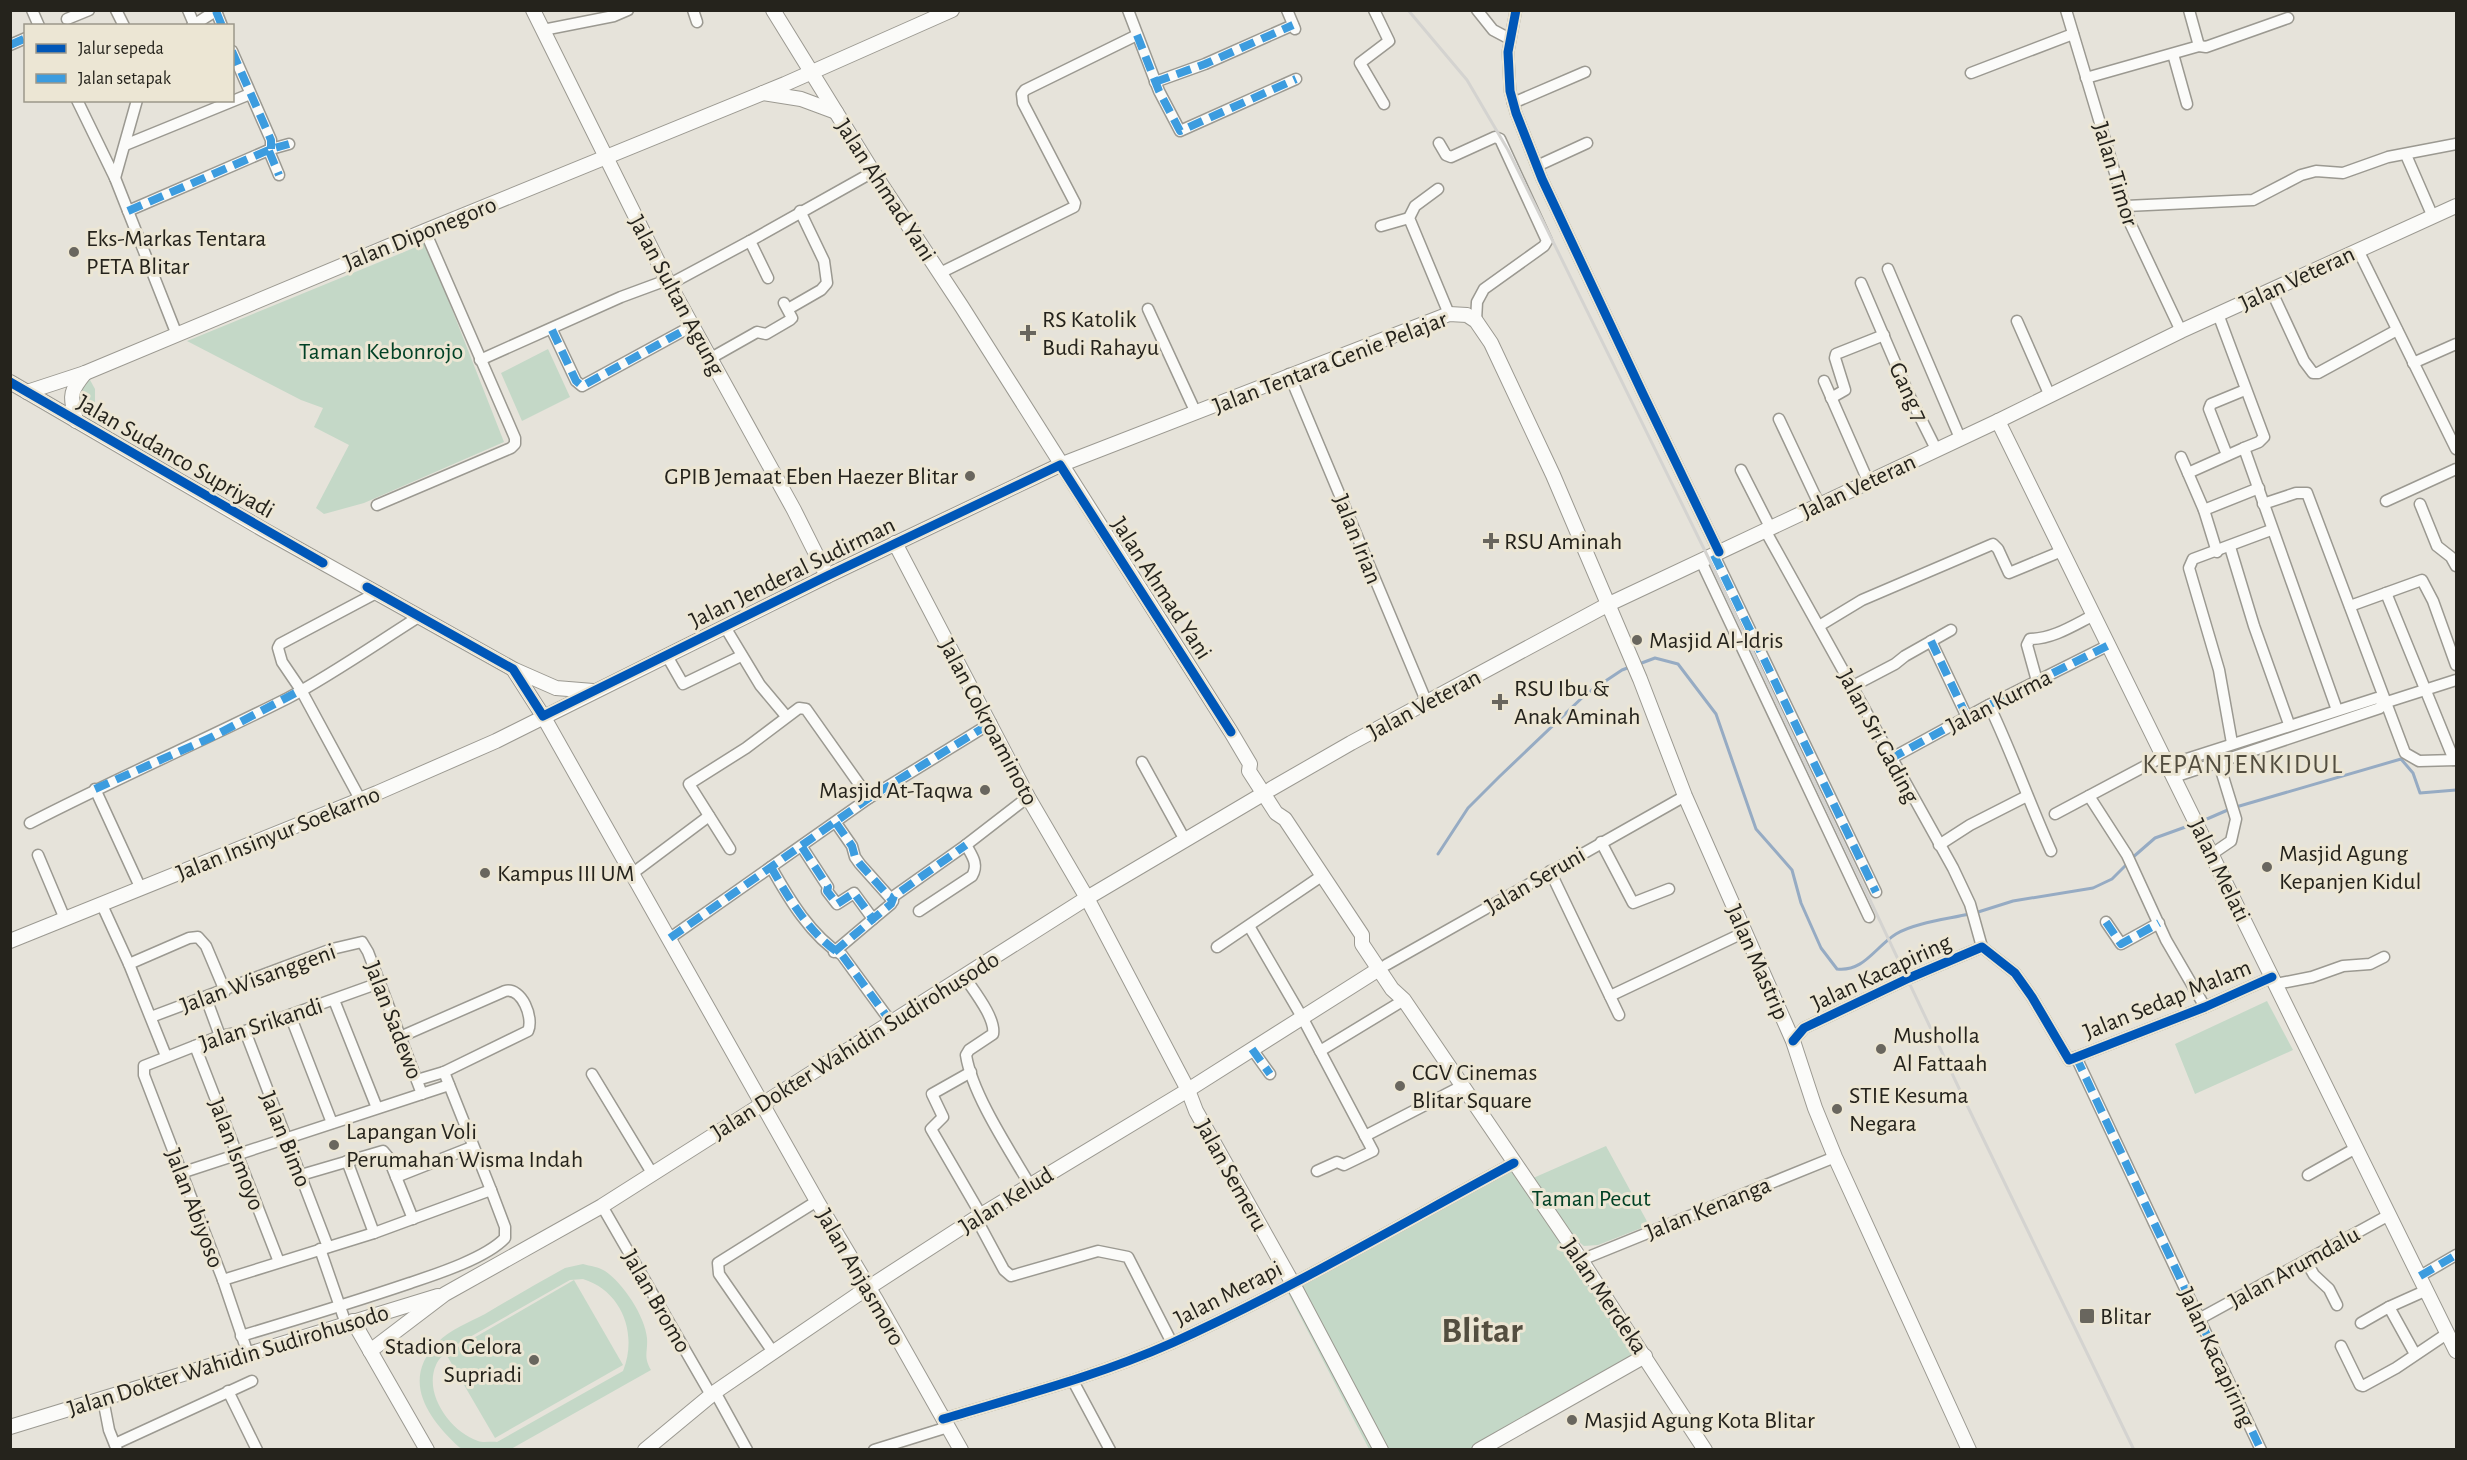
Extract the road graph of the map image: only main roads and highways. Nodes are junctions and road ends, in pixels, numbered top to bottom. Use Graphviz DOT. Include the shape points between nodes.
graph roads {
  1 [pos="533,10"];
  2 [pos="773,10"];
  3 [pos="945,12"];
  4 [pos="811,72"];
  5 [pos="759,93"];
  6 [pos="836,112"];
  7 [pos="604,158"];
  8 [pos="2457,206"];
  9 [pos="85,373"];
  10 [pos="10,382"];
  11 [pos="27,392"];
  12 [pos="76,421"];
  13 [pos="1998,421"];
  14 [pos="1060,465"];
  15 [pos="895,543"];
  16 [pos="827,576"];
  17 [pos="1607,605"];
  18 [pos="513,669"];
  19 [pos="596,691"];
  20 [pos="543,716"];
  21 [pos="1267,792"];
  22 [pos="1087,898"];
  23 [pos="670,938"];
  24 [pos="10,941"];
  25 [pos="1382,967"];
  26 [pos="1188,1090"];
  27 [pos="762,1103"];
  28 [pos="869,1288"];
  29 [pos="446,1294"];
  30 [pos="348,1322"];
  31 [pos="370,1351"];
  32 [pos="2457,1351"];
  33 [pos="1645,1356"];
  34 [pos="10,1427"];
  35 [pos="427,1449"];
  36 [pos="645,1449"];
  37 [pos="961,1449"];
  38 [pos="1381,1449"];
  39 [pos="1479,1449"];
  40 [pos="1705,1449"];
  41 [pos="1969,1449"];
  1 -- 7 [label="main road, Jalan Sultan Agung"];
  2 -- 4 [label="main road, Jalan Ahmad Yani"];
  3 -- 4 [label="main road, Jalan Diponegoro"];
  4 -- 5 [label="main road, Jalan Diponegoro"];
  4 -- 6 [label="main road, Jalan Ahmad Yani"];
  5 -- 6 [label="main road" via="801,99"];
  5 -- 7 [label="main road, Jalan Diponegoro"];
  6 -- 14 [label="main road, Jalan Ahmad Yani"];
  7 -- 9 [label="main road, Jalan Diponegoro"];
  7 -- 16 [label="main road, Jalan Sultan Agung"];
  8 -- 13 [label="main road, Jalan Veteran" via="2181,331"];
  9 -- 11 [label="main road, Jalan Diponegoro"];
  9 -- 12 [label="main road" via="71,398"];
  10 -- 11 [label="main road, Jalan Sudanco Supriyadi"];
  11 -- 12 [label="main road, Jalan Sudanco Supriyadi"];
  12 -- 18 [label="main road, Jalan Sudanco Supriyadi"];
  13 -- 17 [label="main road, Jalan Veteran"];
  13 -- 32 [label="main road, Jalan Melati"];
  14 -- 15 [label="main road, Jalan Jenderal Sudirman"];
  14 -- 17 [label="main road, Jalan Tentara Genie Pelajar" via="1449,314 1467,315 1491,343 1553,475"];
  14 -- 21 [label="main road, Jalan Ahmad Yani" via="1250,764 1249,771"];
  15 -- 16 [label="main road, Jalan Jenderal Sudirman"];
  15 -- 22 [label="main road, Jalan Cokroaminoto" via="1028,797"];
  16 -- 19 [label="main road, Jalan Jenderal Sudirman"];
  17 -- 21 [label="main road, Jalan Veteran"];
  17 -- 41 [label="main road, Jalan Mastrip" via="1685,796 1787,1028 1835,1156"];
  18 -- 19 [label="main road" via="556,688"];
  18 -- 20 [label="main road, Jalan Sudanco Supriyadi"];
  19 -- 20 [label="main road, Jalan Jenderal Sudirman"];
  20 -- 23 [label="main road, Jalan Sudanco Supriyadi"];
  20 -- 24 [label="main road, Jalan Insinyur Soekarno" via="496,741 360,799"];
  21 -- 22 [label="main road, Jalan Dokter Wahidin Sudirohusodo"];
  21 -- 25 [label="main road, Jalan Merdeka" via="1276,813 1285,819 1362,935 1362,944"];
  22 -- 26 [label="main road, Jalan Semeru"];
  22 -- 27 [label="main road, Jalan Dokter Wahidin Sudirohusodo"];
  23 -- 27 [label="main road, Jalan Anjasmoro"];
  25 -- 26 [label="main road, Jalan Kelud"];
  25 -- 33 [label="main road, Jalan Merdeka" via="1392,989 1402,998"];
  26 -- 28 [label="main road, Jalan Kelud" via="978,1216"];
  26 -- 38 [label="main road, Jalan Semeru"];
  27 -- 28 [label="main road, Jalan Anjasmoro"];
  27 -- 29 [label="main road, Jalan Dokter Wahidin Sudirohusodo" via="602,1206"];
  28 -- 36 [label="main road, Jalan Kelud" via="713,1394"];
  28 -- 37 [label="main road, Jalan Anjasmoro"];
  29 -- 30 [label="main road, Jalan Dokter Wahidin Sudirohusodo"];
  29 -- 31 [label="main road, Jalan Dokter Wahidin Sudirohusodo"];
  30 -- 31 [label="main road"];
  30 -- 34 [label="main road, Jalan Dokter Wahidin Sudirohusodo"];
  31 -- 35 [label="main road"];
  33 -- 39 [label="main road"];
  33 -- 40 [label="main road, Jalan Merdeka"];
}
